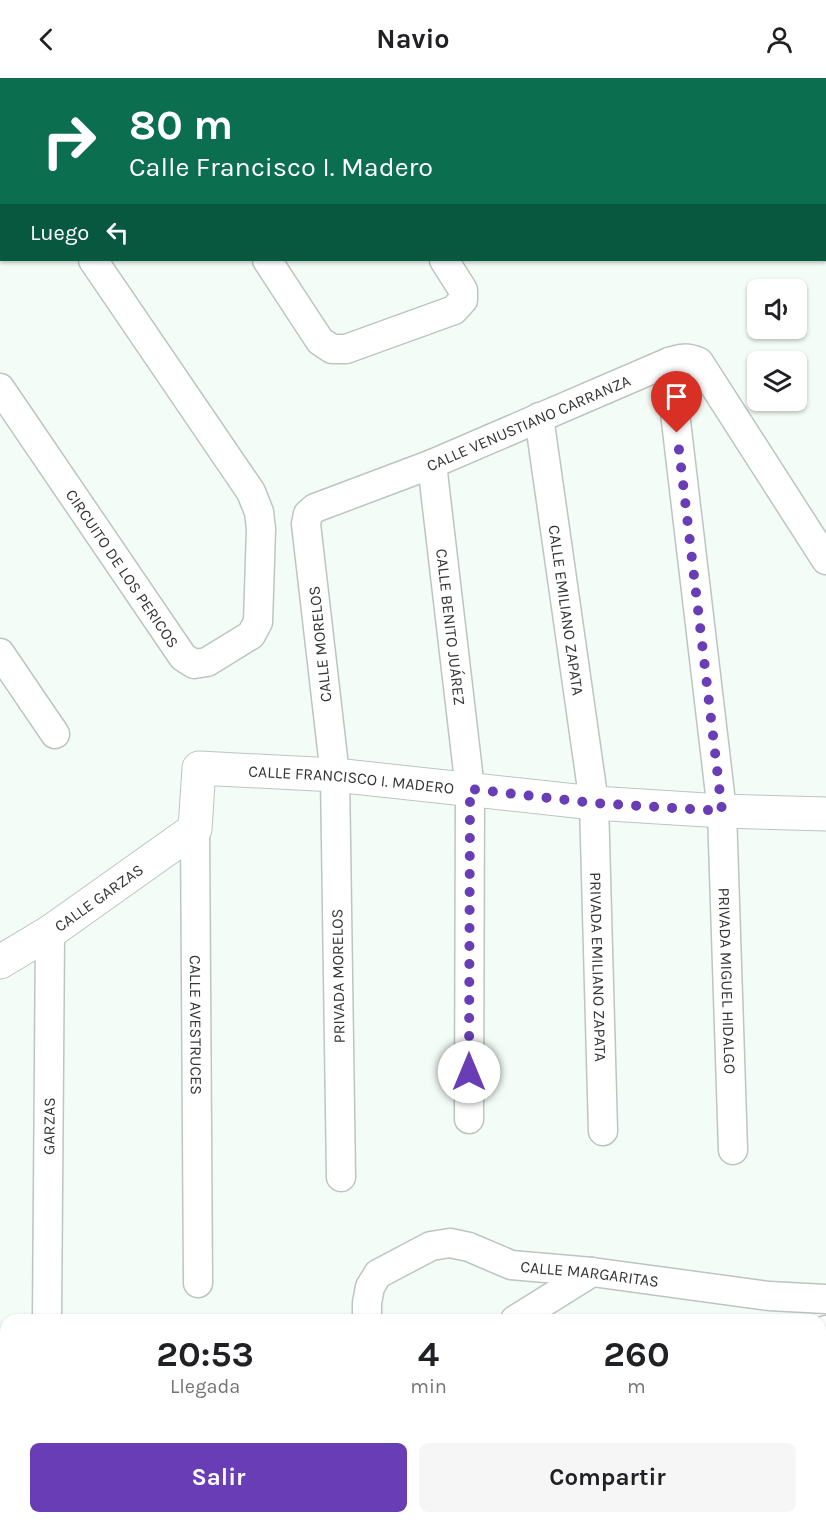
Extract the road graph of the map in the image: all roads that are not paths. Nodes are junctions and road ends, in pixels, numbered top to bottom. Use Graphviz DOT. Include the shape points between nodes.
graph roads {
  1 [pos="94,261"];
  2 [pos="268,261"];
  3 [pos="445,261"];
  4 [pos="669,362"];
  5 [pos="0,388"];
  6 [pos="539,417"];
  7 [pos="432,464"];
  8 [pos="308,514"];
  9 [pos="826,560"];
  10 [pos="0,653"];
  11 [pos="55,734"];
  12 [pos="199,768"];
  13 [pos="335,775"];
  14 [pos="470,789"];
  15 [pos="594,803"];
  16 [pos="722,811"];
  17 [pos="826,814"];
  18 [pos="195,829"];
  19 [pos="50,932"];
  20 [pos="0,962"];
  21 [pos="469,1119"];
  22 [pos="603,1131"];
  23 [pos="733,1150"];
  24 [pos="341,1177"];
  25 [pos="592,1272"];
  26 [pos="198,1283"];
  27 [pos="826,1299"];
  28 [pos="47,1314"];
  29 [pos="367,1314"];
  30 [pos="525,1314"];
  1 -- 5 [label="street, CIRCUITO DE LOS PERICOS" via="251,492 261,530 258,622 251,635 207,662 194,664 183,657"];
  2 -- 3 [label="street" via="320,341 332,349 345,349 454,310 463,300 463,290"];
  4 -- 6 [label="street, CALLE VENUSTIANO CARRANZA"];
  4 -- 9 [label="street, CALLE VENUSTIANO CARRANZA" via="690,358 699,362"];
  4 -- 16 [label="street, PRIVADA MIGUEL HIDALGO"];
  6 -- 7 [label="street, CALLE VENUSTIANO CARRANZA"];
  6 -- 15 [label="street, CALLE EMILIANO ZAPATA"];
  7 -- 8 [label="street, CALLE VENUSTIANO CARRANZA"];
  7 -- 14 [label="street, CALLE BENITO JUÁREZ"];
  8 -- 13 [label="street, CALLE MORELOS" via="306,524"];
  10 -- 11 [label="street"];
  12 -- 13 [label="main road, CALLE FRANCISCO I. MADERO"];
  12 -- 18 [label="main road, CALLE AVESTRUCES"];
  13 -- 14 [label="main road, CALLE FRANCISCO I. MADERO"];
  13 -- 24 [label="street, PRIVADA MORELOS"];
  14 -- 15 [label="main road, CALLE FRANCISCO I. MADERO"];
  14 -- 21 [label="street, CALLE BENITO JUÁREZ"];
  15 -- 16 [label="main road, CALLE FRANCISCO I. MADERO"];
  15 -- 22 [label="street, PRIVADA EMILIANO ZAPATA"];
  16 -- 17 [label="main road, CALLE FRANCISCO I. MADERO"];
  16 -- 23 [label="street, PRIVADA MIGUEL HIDALGO"];
  18 -- 19 [label="main road, CALLE GARZAS"];
  18 -- 26 [label="street, CALLE AVESTRUCES"];
  19 -- 20 [label="main road, CALLE GARZAS"];
  19 -- 28 [label="street, GARZAS"];
  25 -- 27 [label="street, CALLE MARGARITAS" via="769,1296"];
  25 -- 29 [label="street, CALLE MARGARITAS" via="511,1265 469,1247 450,1243 431,1246 378,1274 370,1287"];
  25 -- 30 [label="street"];
}
